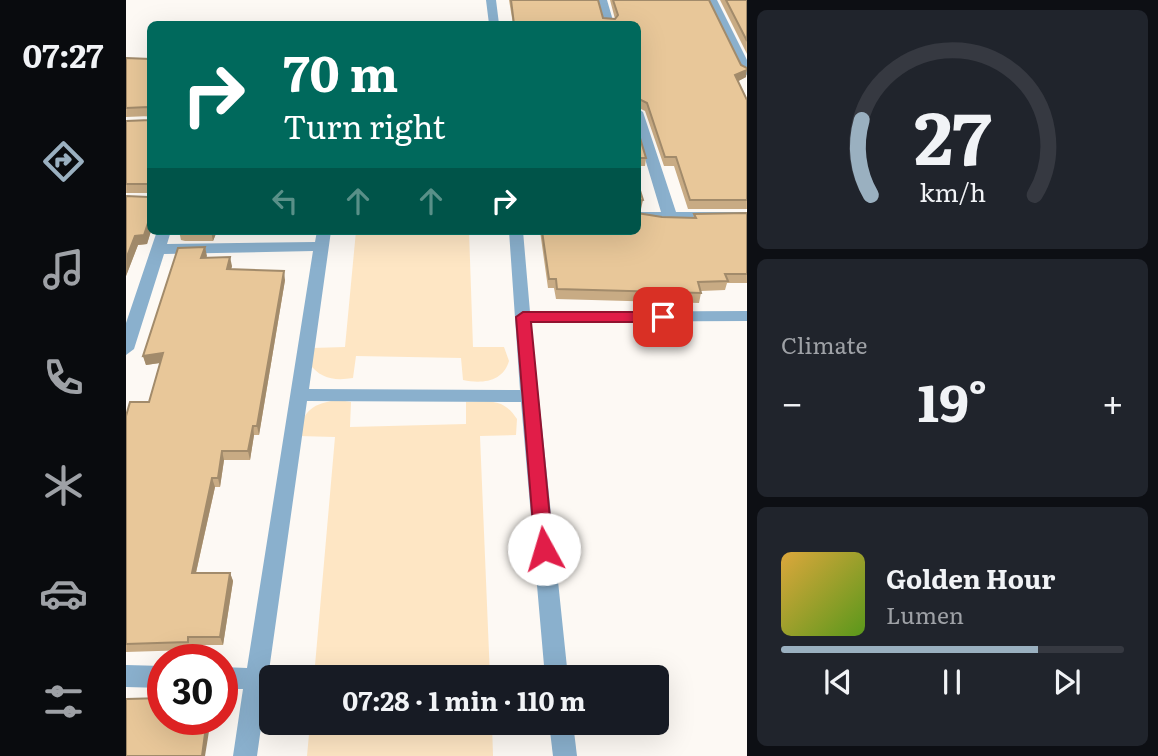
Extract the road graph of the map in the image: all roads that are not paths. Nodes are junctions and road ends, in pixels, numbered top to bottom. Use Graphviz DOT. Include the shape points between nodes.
graph roads {
  1 [pos="491,0"];
  2 [pos="601,0"];
  3 [pos="712,0"];
  4 [pos="494,21"];
  5 [pos="608,21"];
  6 [pos="747,72"];
  7 [pos="641,125"];
  8 [pos="641,216"];
  9 [pos="670,216"];
  10 [pos="747,216"];
  11 [pos="163,235"];
  12 [pos="516,235"];
  13 [pos="323,239"];
  14 [pos="158,249"];
  15 [pos="144,291"];
  16 [pos="126,292"];
  17 [pos="747,316"];
  18 [pos="523,317"];
  19 [pos="126,349"];
  20 [pos="301,395"];
  21 [pos="529,396"];
  22 [pos="556,665"];
  23 [pos="126,676"];
  24 [pos="147,677"];
  25 [pos="238,678"];
  26 [pos="257,679"];
  27 [pos="562,735"];
  28 [pos="244,756"];
  29 [pos="565,756"];
  1 -- 4 [label="street"];
  2 -- 5 [label="street"];
  3 -- 6 [label="street"];
  7 -- 9 [label="street"];
  8 -- 9 [label="street"];
  9 -- 10 [label="street"];
  11 -- 14 [label="street"];
  12 -- 18 [label="street"];
  13 -- 14 [label="street"];
  13 -- 20 [label="street"];
  14 -- 15 [label="street"];
  15 -- 16 [label="street"];
  15 -- 19 [label="street"];
  17 -- 18 [label="street"];
  18 -- 21 [label="street"];
  20 -- 21 [label="street"];
  20 -- 26 [label="street"];
  21 -- 22 [label="street"];
  23 -- 24 [label="street"];
  25 -- 26 [label="street"];
  26 -- 28 [label="street"];
  27 -- 29 [label="street"];
}
